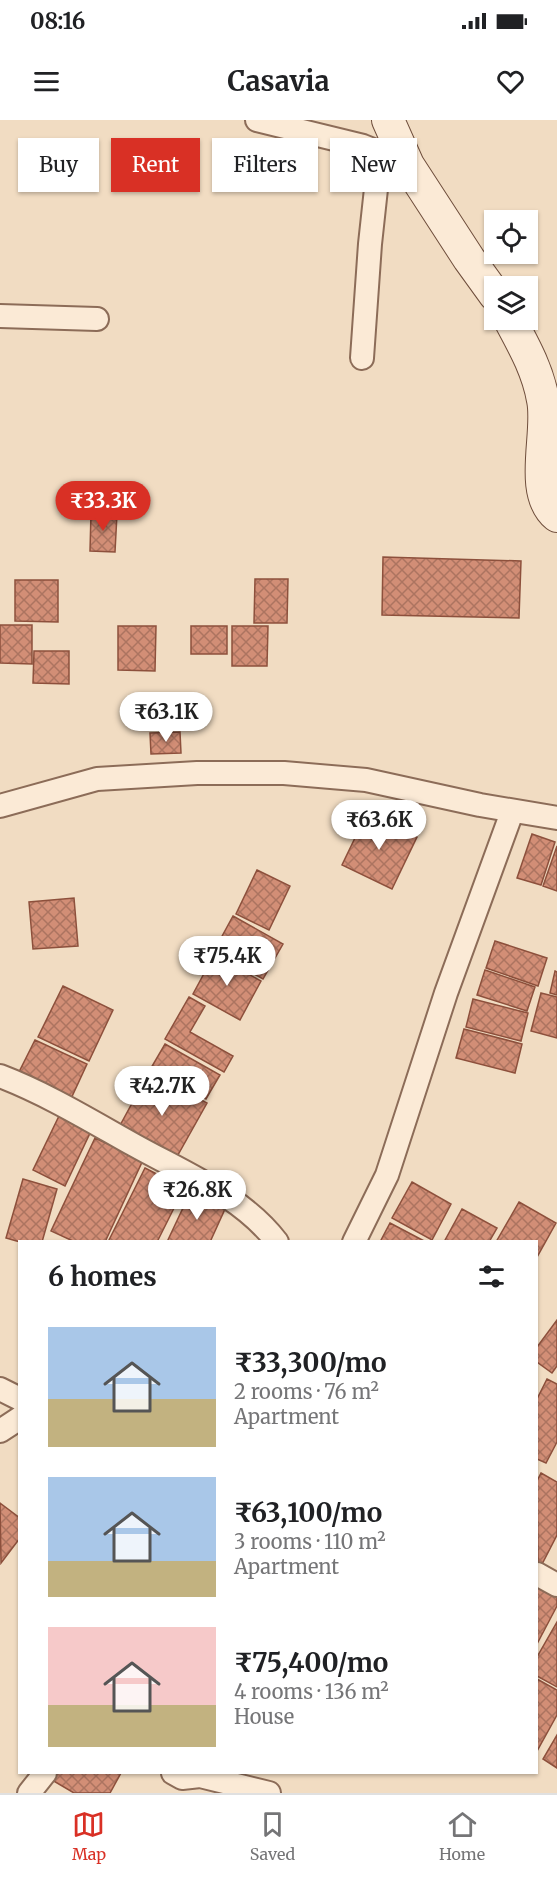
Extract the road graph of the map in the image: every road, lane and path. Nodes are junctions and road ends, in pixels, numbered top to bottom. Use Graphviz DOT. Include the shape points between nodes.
graph roads {
  1 [pos="257,120"];
  2 [pos="388,120"];
  3 [pos="391,138"];
  4 [pos="330,140"];
  5 [pos="417,189"];
  6 [pos="385,192"];
  7 [pos="484,280"];
  8 [pos="0,316"];
  9 [pos="97,319"];
  10 [pos="515,330"];
  11 [pos="362,358"];
  12 [pos="557,516"];
  13 [pos="0,806"];
  14 [pos="512,812"];
  15 [pos="557,818"];
  16 [pos="0,1076"];
  17 [pos="275,1240"];
  18 [pos="355,1240"];
  19 [pos="0,1389"];
  20 [pos="18,1398"];
  21 [pos="18,1419"];
  22 [pos="0,1431"];
  23 [pos="538,1575"];
  24 [pos="557,1585"];
  25 [pos="44,1774"];
  26 [pos="175,1774"];
  27 [pos="28,1793"];
  28 [pos="268,1793"];
  1 -- 4 [label="street"];
  2 -- 3 [label="street"];
  5 -- 7 [label="street"];
  6 -- 11 [label="street" via="370,244"];
  8 -- 9 [label="street"];
  10 -- 12 [label="street" via="540,385 544,404 542,481 549,505"];
  13 -- 14 [label="street" via="97,779 273,773 366,780"];
  14 -- 15 [label="street"];
  14 -- 18 [label="street" via="446,993 387,1175"];
  16 -- 17 [label="street" via="229,1198"];
  19 -- 20 [label="street"];
  21 -- 22 [label="street"];
  23 -- 24 [label="street"];
  25 -- 27 [label="street"];
  26 -- 28 [label="street" via="182,1778 200,1776"];
}
